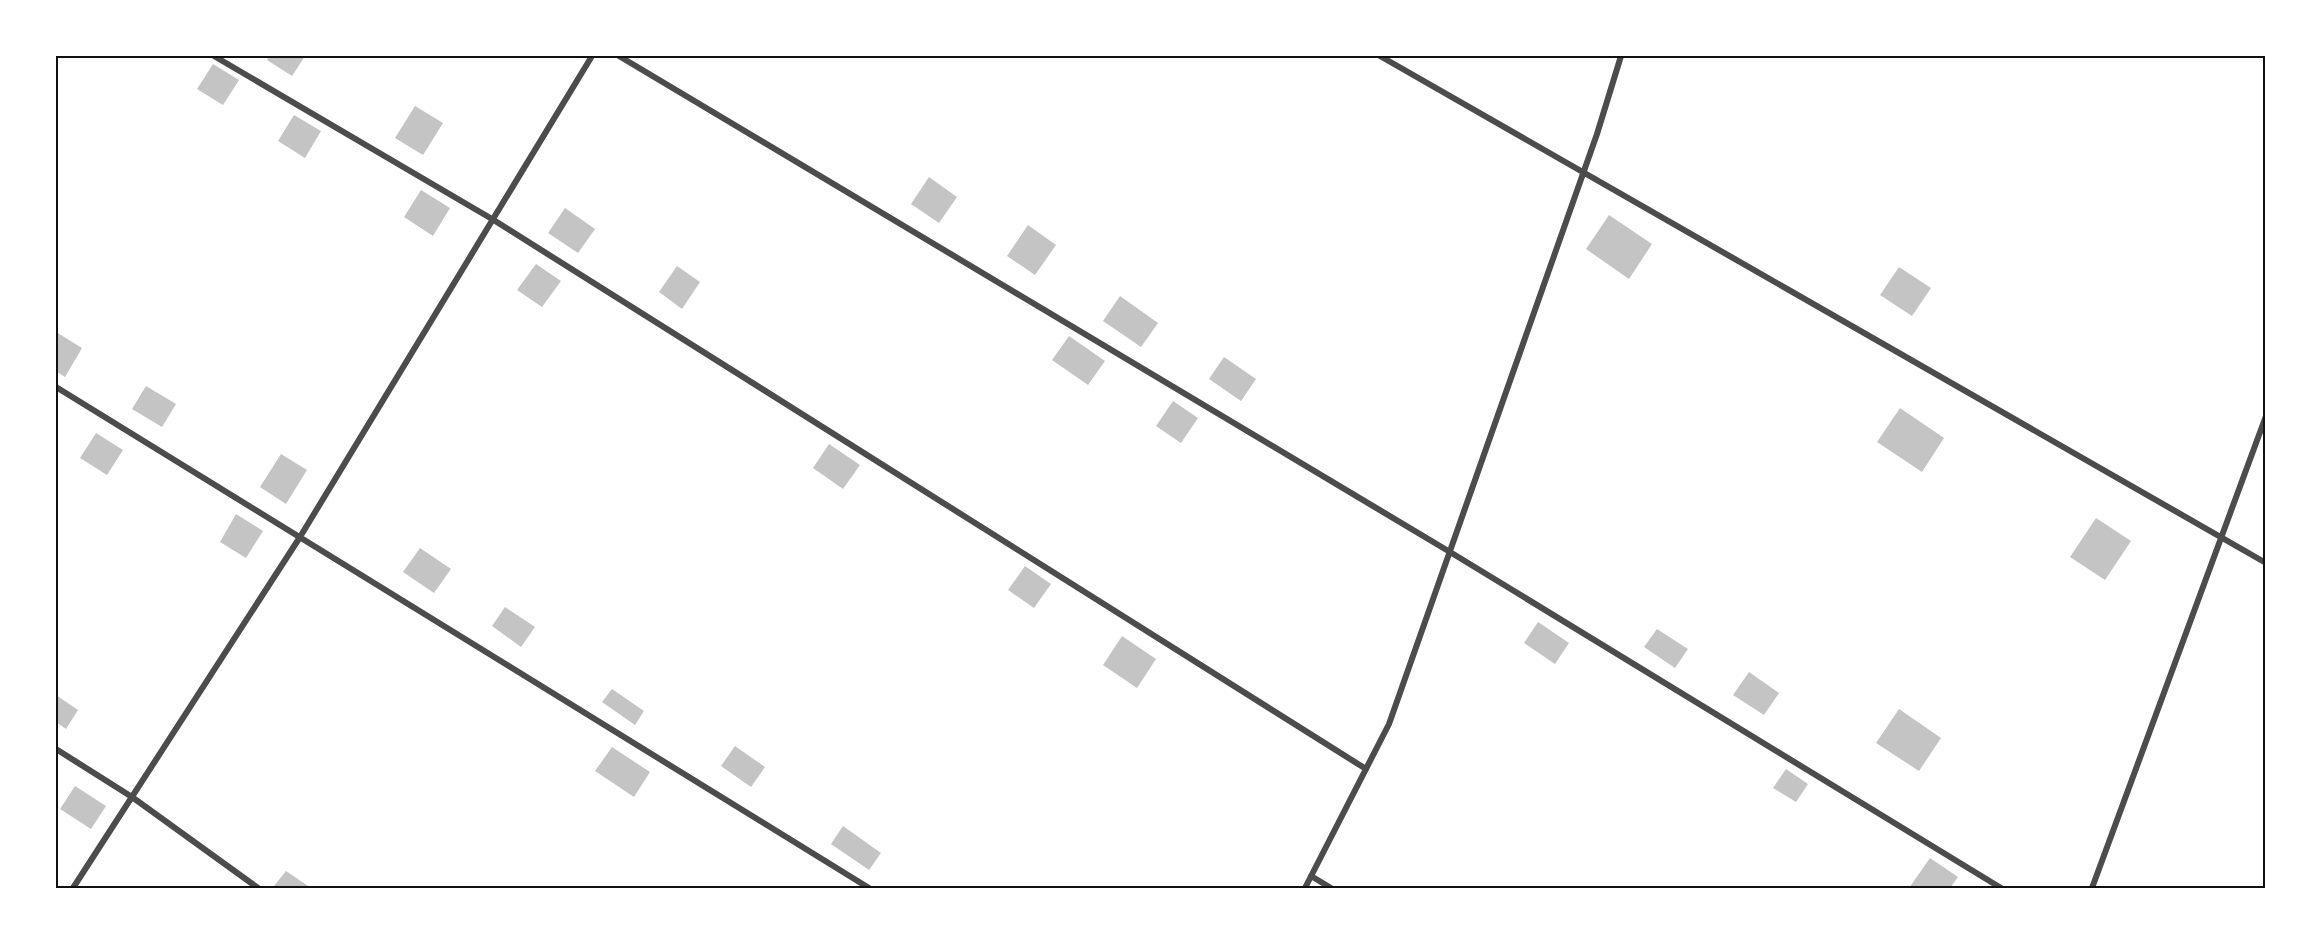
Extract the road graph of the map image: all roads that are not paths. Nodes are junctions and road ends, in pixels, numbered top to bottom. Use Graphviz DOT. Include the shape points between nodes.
graph roads {
  1 [pos="214,56"];
  2 [pos="592,56"];
  3 [pos="618,56"];
  4 [pos="1380,56"];
  5 [pos="1621,56"];
  6 [pos="1584,173"];
  7 [pos="492,219"];
  8 [pos="56,387"];
  9 [pos="2265,416"];
  10 [pos="300,537"];
  11 [pos="2220,539"];
  12 [pos="1450,552"];
  13 [pos="2265,563"];
  14 [pos="56,749"];
  15 [pos="1366,769"];
  16 [pos="132,797"];
  17 [pos="1311,876"];
  18 [pos="73,888"];
  19 [pos="258,888"];
  20 [pos="869,888"];
  21 [pos="1305,888"];
  22 [pos="1331,888"];
  23 [pos="2001,888"];
  24 [pos="2092,888"];
  1 -- 7 [label="street"];
  2 -- 7 [label="street"];
  3 -- 12 [label="street"];
  4 -- 6 [label="street"];
  5 -- 6 [label="street"];
  6 -- 11 [label="street"];
  6 -- 12 [label="street"];
  7 -- 10 [label="street"];
  7 -- 15 [label="street"];
  8 -- 10 [label="street"];
  9 -- 11 [label="street"];
  10 -- 16 [label="street"];
  10 -- 20 [label="street"];
  11 -- 13 [label="street"];
  11 -- 24 [label="street"];
  12 -- 15 [label="street" via="1389,724"];
  12 -- 23 [label="street"];
  14 -- 16 [label="street"];
  15 -- 17 [label="street"];
  16 -- 18 [label="street"];
  16 -- 19 [label="street"];
  17 -- 21 [label="street"];
  17 -- 22 [label="street"];
}
